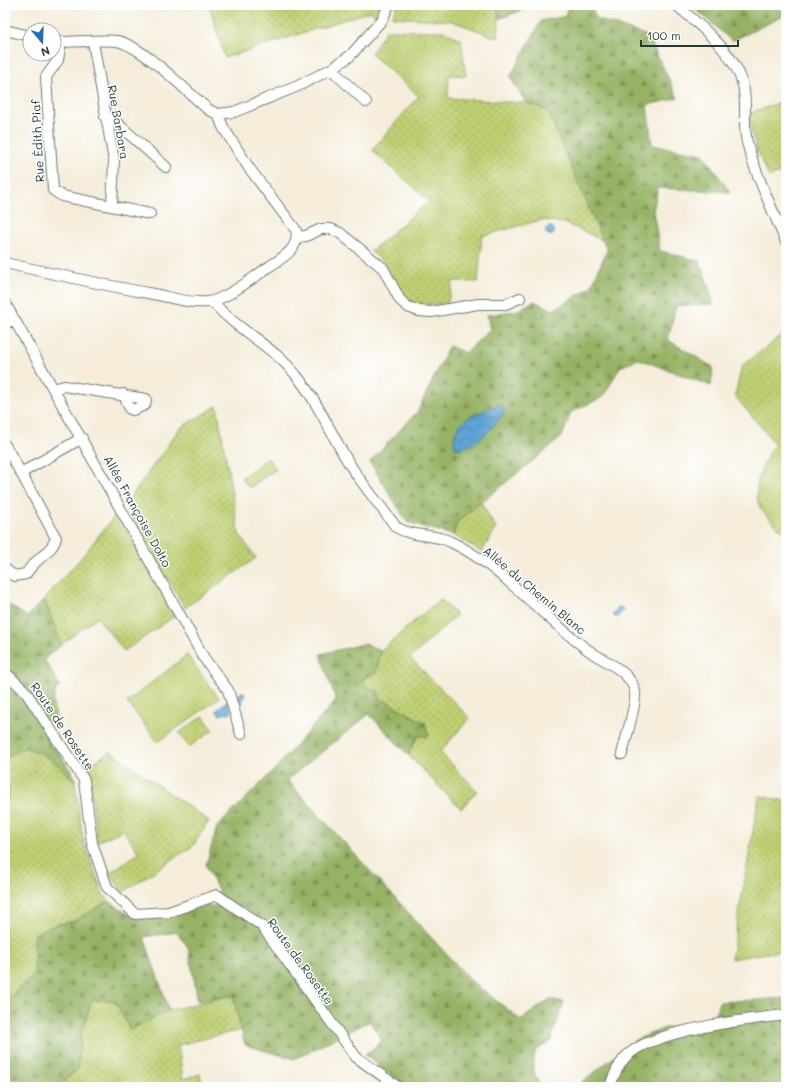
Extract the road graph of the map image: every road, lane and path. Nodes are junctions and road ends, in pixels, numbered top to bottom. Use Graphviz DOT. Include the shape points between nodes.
graph roads {
  1 [pos="389,5"];
  2 [pos="676,5"];
  3 [pos="5,30"];
  4 [pos="22,34"];
  5 [pos="62,42"];
  6 [pos="93,42"];
  7 [pos="57,62"];
  8 [pos="331,69"];
  9 [pos="366,102"];
  10 [pos="218,114"];
  11 [pos="105,117"];
  12 [pos="166,167"];
  13 [pos="112,206"];
  14 [pos="150,214"];
  15 [pos="298,237"];
  16 [pos="786,242"];
  17 [pos="5,263"];
  18 [pos="520,298"];
  19 [pos="212,301"];
  20 [pos="5,303"];
  21 [pos="14,319"];
  22 [pos="5,324"];
  23 [pos="54,389"];
  24 [pos="123,394"];
  25 [pos="82,438"];
  26 [pos="5,445"];
  27 [pos="21,473"];
  28 [pos="5,569"];
  29 [pos="5,672"];
  30 [pos="241,734"];
  31 [pos="622,754"];
  32 [pos="786,1015"];
  33 [pos="398,1087"];
  34 [pos="610,1087"];
  1 -- 8 [label="street" via="382,20 354,51"];
  2 -- 16 [label="street" via="708,32 739,73 745,94 744,128 748,146"];
  3 -- 4 [label="street"];
  5 -- 6 [label="street"];
  6 -- 10 [label="street" via="115,40 129,44 209,110"];
  6 -- 11 [label="street, Rue Barbara"];
  7 -- 13 [label="street, Rue Édith Piaf" via="46,77 53,190 62,196"];
  8 -- 9 [label="street"];
  8 -- 10 [label="street" via="298,86 234,112"];
  10 -- 15 [label="street" via="233,145 293,225"];
  11 -- 12 [label="street" via="117,123"];
  11 -- 13 [label="street, Rue Barbara" via="114,167"];
  13 -- 14 [label="street, Rue Édith Piaf"];
  15 -- 18 [label="street" via="321,229 340,233 383,268 400,300 408,307 419,311 431,312 478,304 506,304"];
  15 -- 19 [label="street" via="294,247 285,256"];
  17 -- 19 [label="street" via="186,300"];
  19 -- 31 [label="street, Allée du Chemin Blanc" via="296,374 354,471 396,527 415,535 451,541 467,551 505,579 568,636 628,678 636,693"];
  20 -- 21 [label="street, Allée Françoise Dolto"];
  21 -- 22 [label="street"];
  21 -- 23 [label="street, Allée Françoise Dolto"];
  23 -- 24 [label="street" via="64,386"];
  23 -- 25 [label="street, Allée Françoise Dolto"];
  25 -- 27 [label="street"];
  25 -- 30 [label="street, Allée Françoise Dolto" via="204,658 228,690"];
  26 -- 27 [label="street"];
  27 -- 28 [label="street" via="56,538 55,545 29,568 26,574 14,576"];
  29 -- 33 [label="street, Route de Rosette" via="25,691 84,780 92,843 107,887 135,914 169,912 217,895 262,926 356,1057"];
  32 -- 34 [label="street" via="737,1021 667,1036 630,1054 613,1076"];
}
